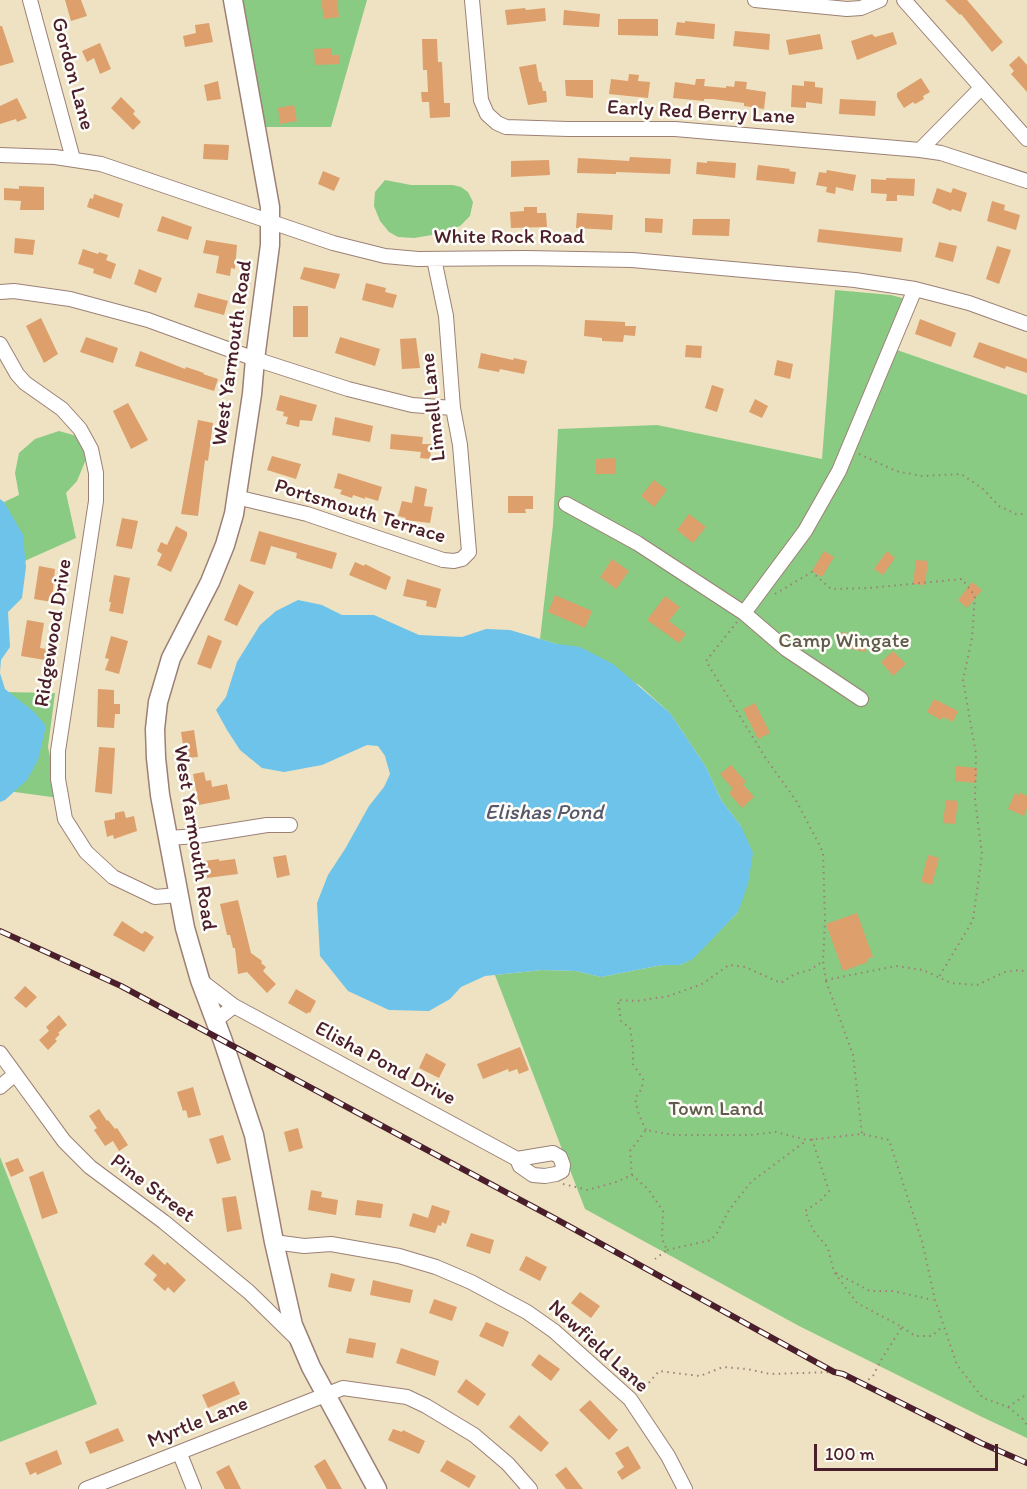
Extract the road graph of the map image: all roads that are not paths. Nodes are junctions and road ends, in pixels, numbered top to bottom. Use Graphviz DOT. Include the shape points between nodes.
graph roads {
  1 [pos="30,0"];
  2 [pos="233,0"];
  3 [pos="472,0"];
  4 [pos="755,0"];
  5 [pos="880,0"];
  6 [pos="904,0"];
  7 [pos="981,88"];
  8 [pos="1027,139"];
  9 [pos="920,150"];
  10 [pos="0,155"];
  11 [pos="74,159"];
  12 [pos="1027,182"];
  13 [pos="271,222"];
  14 [pos="434,259"];
  15 [pos="915,289"];
  16 [pos="0,292"];
  17 [pos="1027,324"];
  18 [pos="0,344"];
  19 [pos="255,359"];
  20 [pos="453,408"];
  21 [pos="236,497"];
  22 [pos="566,504"];
  23 [pos="469,552"];
  24 [pos="744,613"];
  25 [pos="861,699"];
  26 [pos="290,825"];
  27 [pos="168,838"];
  28 [pos="178,894"];
  29 [pos="200,980"];
  30 [pos="234,1006"];
  31 [pos="215,1021"];
  32 [pos="0,1053"];
  33 [pos="14,1076"];
  34 [pos="0,1087"];
  35 [pos="517,1159"];
  36 [pos="273,1242"];
  37 [pos="298,1340"];
  38 [pos="325,1395"];
  39 [pos="180,1454"];
  40 [pos="86,1489"];
  41 [pos="194,1489"];
  42 [pos="376,1489"];
  43 [pos="530,1489"];
  44 [pos="685,1489"];
  1 -- 11 [label="street, Gordon Lane"];
  2 -- 13 [label="main road, West Yarmouth Road"];
  3 -- 9 [label="street, Early Red Berry Lane" via="481,100 487,114 506,127 675,129"];
  4 -- 5 [label="street" via="847,9"];
  6 -- 7 [label="street"];
  7 -- 8 [label="street"];
  7 -- 9 [label="street"];
  9 -- 12 [label="street, Early Red Berry Lane" via="941,153"];
  10 -- 11 [label="street, White Rock Road"];
  11 -- 13 [label="street, White Rock Road" via="114,167"];
  13 -- 14 [label="street, White Rock Road" via="367,253"];
  13 -- 19 [label="main road, West Yarmouth Road"];
  14 -- 15 [label="street, White Rock Road" via="632,260"];
  14 -- 20 [label="street, Linnell Lane" via="446,316"];
  15 -- 17 [label="street, White Rock Road"];
  15 -- 24 [label="street" via="840,471 804,531"];
  16 -- 19 [label="street" via="39,293 112,309"];
  18 -- 28 [label="street, Ridgewood Drive" via="25,383 62,409 80,429 91,449 96,473 96,501 58,751 65,819 86,852 113,877 155,897"];
  19 -- 20 [label="street" via="412,405"];
  19 -- 21 [label="main road, West Yarmouth Road"];
  20 -- 23 [label="street, Linnell Lane"];
  21 -- 23 [label="street, Portsmouth Terrace" via="307,514 443,560 462,559"];
  21 -- 27 [label="main road, West Yarmouth Road" via="225,545 171,658 158,702 156,758"];
  22 -- 24 [label="street" via="637,543"];
  24 -- 25 [label="street" via="786,649"];
  26 -- 27 [label="street"];
  27 -- 28 [label="main road, West Yarmouth Road"];
  28 -- 29 [label="main road, West Yarmouth Road"];
  29 -- 30 [label="street, Elisha Pond Drive"];
  29 -- 31 [label="main road, West Yarmouth Road"];
  30 -- 31 [label="street"];
  30 -- 35 [label="street, Elisha Pond Drive"];
  31 -- 36 [label="main road, West Yarmouth Road" via="254,1135"];
  32 -- 33 [label="street, Pine Street"];
  33 -- 34 [label="street"];
  33 -- 37 [label="street, Pine Street" via="64,1141 90,1167 249,1292"];
  35 -- 35 [label="street, Elisha Pond Drive" via="553,1153 563,1165 556,1174 533,1175"];
  36 -- 37 [label="main road, West Yarmouth Road"];
  36 -- 44 [label="street, Newfield Lane" via="331,1244 436,1267 527,1312 630,1399"];
  37 -- 38 [label="main road, West Yarmouth Road"];
  38 -- 39 [label="street, Myrtle Lane"];
  38 -- 42 [label="main road, West Yarmouth Road"];
  38 -- 43 [label="street, Myrtle Lane" via="348,1388 407,1397 474,1435"];
  39 -- 40 [label="street, Myrtle Lane"];
  39 -- 41 [label="street"];
}
